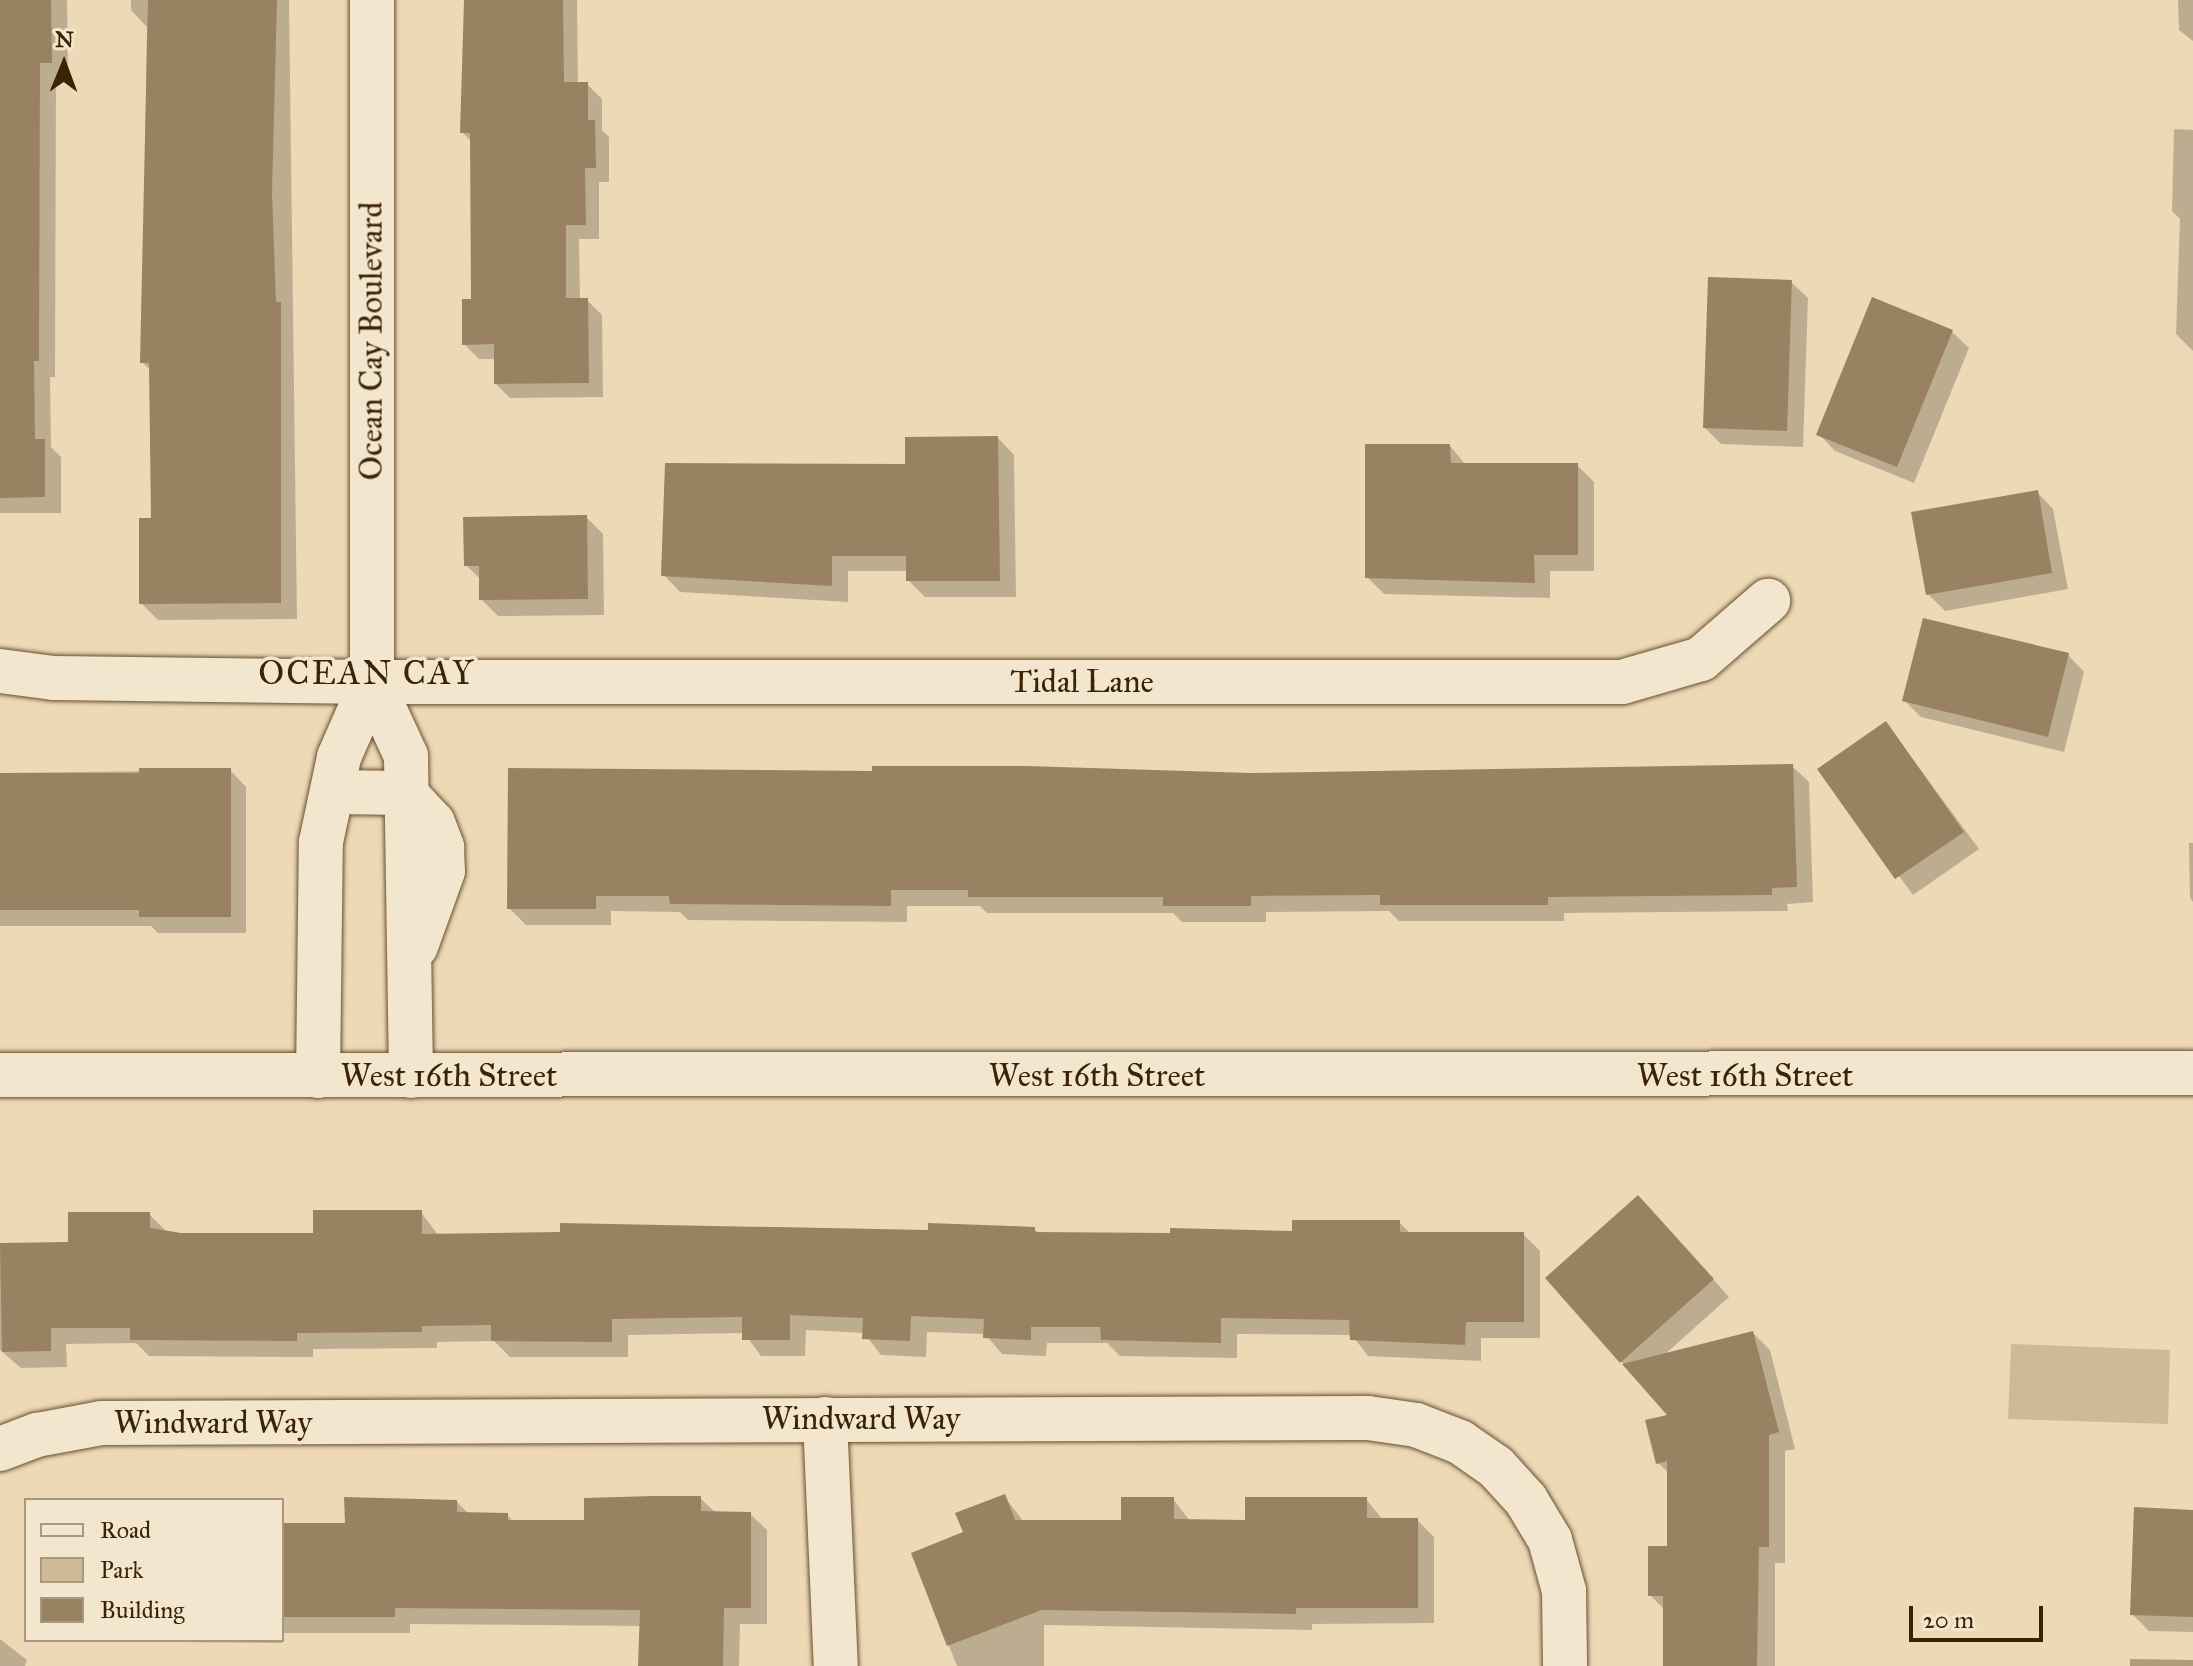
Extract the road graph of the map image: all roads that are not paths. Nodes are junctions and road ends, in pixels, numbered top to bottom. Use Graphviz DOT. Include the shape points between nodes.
graph roads {
  1 [pos="372,0"];
  2 [pos="1768,601"];
  3 [pos="0,671"];
  4 [pos="372,682"];
  5 [pos="332,792"];
  6 [pos="405,793"];
  7 [pos="2193,1073"];
  8 [pos="0,1075"];
  9 [pos="318,1076"];
  10 [pos="411,1076"];
  11 [pos="825,1419"];
  12 [pos="0,1449"];
  13 [pos="836,1666"];
  14 [pos="1565,1666"];
  1 -- 4 [label="street, Ocean Cay Boulevard"];
  2 -- 4 [label="street, Tidal Lane" via="1701,659 1622,682"];
  3 -- 4 [label="street" via="54,678"];
  4 -- 5 [label="street, Ocean Cay Boulevard" via="339,757"];
  4 -- 6 [label="street, Ocean Cay Boulevard" via="406,756"];
  5 -- 6 [label="street"];
  5 -- 9 [label="street, Ocean Cay Boulevard" via="321,842"];
  6 -- 10 [label="street, Ocean Cay Boulevard"];
  7 -- 10 [label="street, West 16th Street"];
  8 -- 9 [label="street, West 16th Street"];
  9 -- 10 [label="street, West 16th Street"];
  11 -- 12 [label="street, Windward Way" via="101,1423 37,1435"];
  11 -- 13 [label="street"];
  11 -- 14 [label="street, Windward Way" via="1368,1418 1416,1425 1460,1442 1496,1467 1526,1500 1550,1540 1564,1591"];
}
